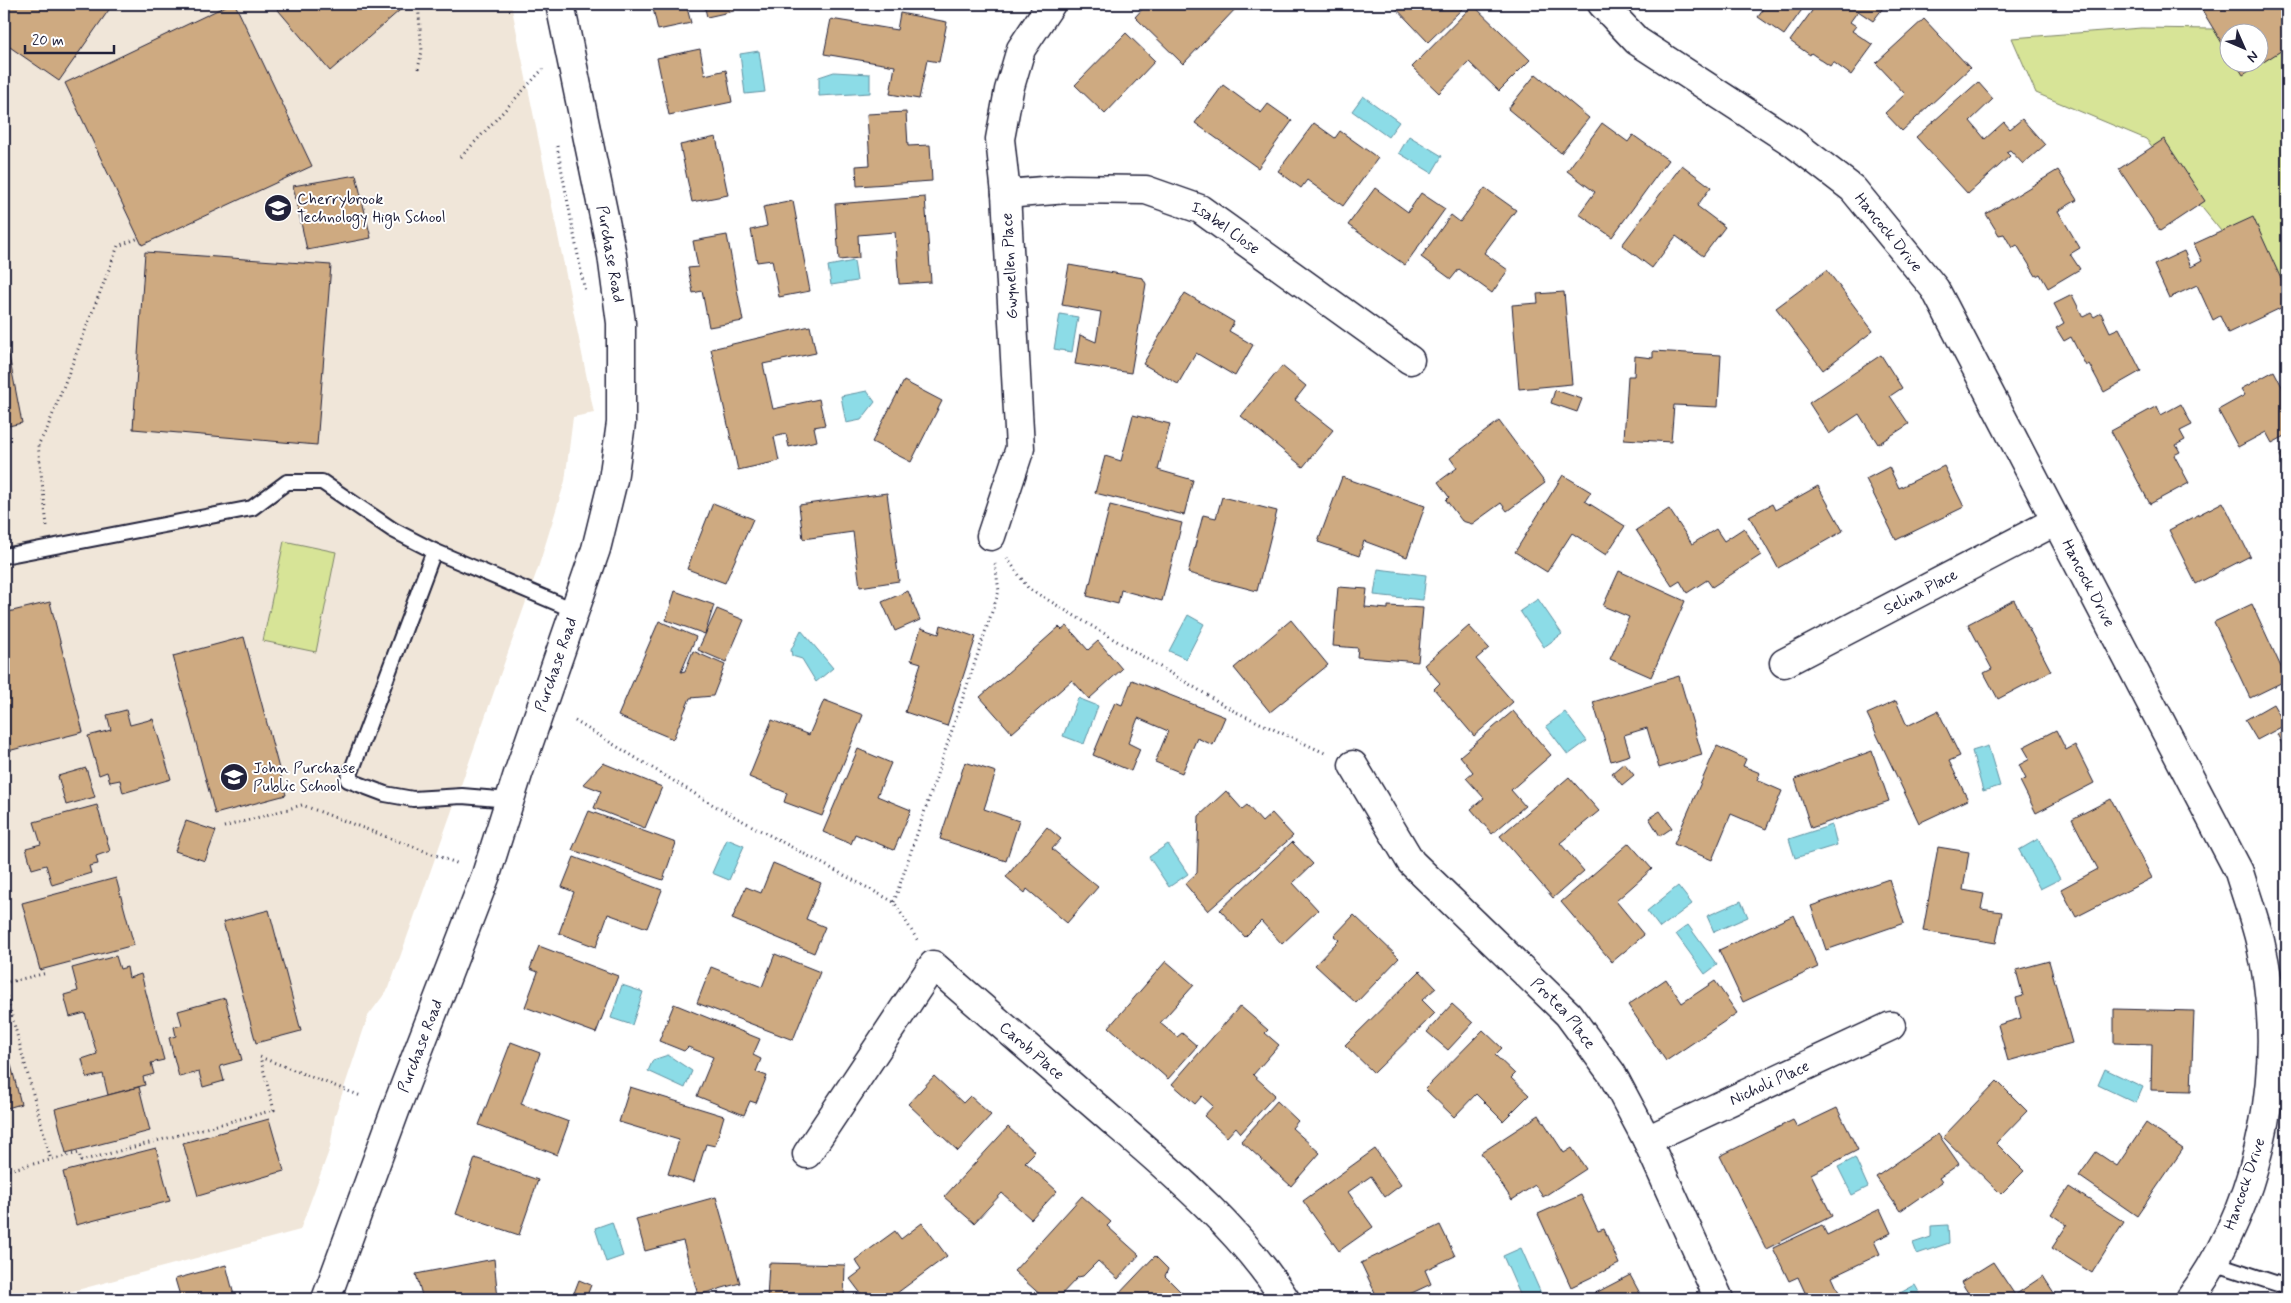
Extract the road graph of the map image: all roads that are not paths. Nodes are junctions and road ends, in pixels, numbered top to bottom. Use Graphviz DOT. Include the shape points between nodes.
graph roads {
  1 [pos="560,4"];
  2 [pos="1051,4"];
  3 [pos="1602,4"];
  4 [pos="1006,194"];
  5 [pos="1410,360"];
  6 [pos="2056,521"];
  7 [pos="991,536"];
  8 [pos="434,551"];
  9 [pos="4,556"];
  10 [pos="576,610"];
  11 [pos="1784,663"];
  12 [pos="1353,765"];
  13 [pos="510,800"];
  14 [pos="1891,1026"];
  15 [pos="1646,1140"];
  16 [pos="808,1154"];
  17 [pos="2214,1263"];
  18 [pos="2287,1283"];
  19 [pos="326,1299"];
  20 [pos="1285,1299"];
  21 [pos="1718,1299"];
  22 [pos="2190,1299"];
  1 -- 10 [label="street, Purchase Road" via="612,255 621,324 621,423 613,480 596,549"];
  2 -- 4 [label="street, Gwynellen Place" via="1021,49 1009,90 1000,139"];
  3 -- 6 [label="street, Hancock Drive" via="1637,41 1792,142 1853,189 1935,289"];
  4 -- 5 [label="street, Isabel Close" via="1067,189 1146,190 1200,210"];
  4 -- 7 [label="street, Gwynellen Place" via="1020,448"];
  6 -- 11 [label="street, Selina Place"];
  6 -- 17 [label="street, Hancock Drive" via="2238,872 2260,941 2270,1005 2271,1081 2259,1149 2237,1216"];
  8 -- 9 [label="lane" via="393,530 322,482 286,482 252,508"];
  8 -- 10 [label="lane"];
  8 -- 13 [label="lane" via="348,780 386,794 413,799 462,796"];
  10 -- 13 [label="street, Purchase Road"];
  12 -- 15 [label="street, Protea Place" via="1411,862 1568,1014 1612,1074"];
  13 -- 19 [label="street, Purchase Road" via="486,874"];
  14 -- 15 [label="street, Nicholi Place"];
  15 -- 21 [label="street, Protea Place"];
  16 -- 20 [label="street, Carob Place" via="933,965 1222,1220 1266,1270"];
  17 -- 18 [label="lane" via="2284,1286"];
  17 -- 22 [label="street, Hancock Drive"];
}
